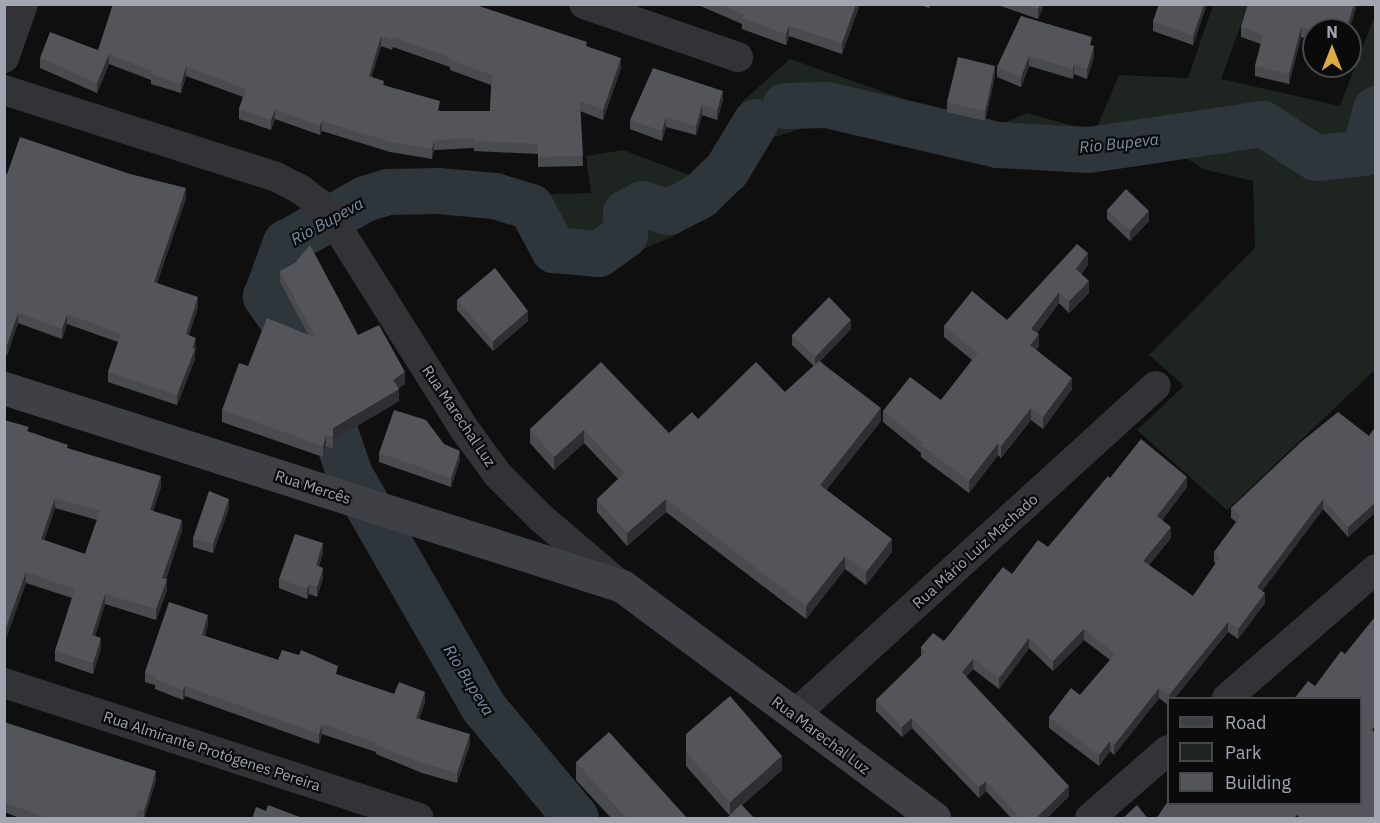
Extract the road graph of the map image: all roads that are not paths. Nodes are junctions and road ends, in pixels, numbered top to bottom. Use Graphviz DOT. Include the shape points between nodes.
graph roads {
  1 [pos="23,4"];
  2 [pos="585,4"];
  3 [pos="738,57"];
  4 [pos="4,58"];
  5 [pos="4,90"];
  6 [pos="1156,386"];
  7 [pos="4,388"];
  8 [pos="1376,568"];
  9 [pos="621,586"];
  10 [pos="4,683"];
  11 [pos="1229,697"];
  12 [pos="794,715"];
  13 [pos="1167,751"];
  14 [pos="419,819"];
  15 [pos="934,819"];
  16 [pos="1090,819"];
  1 -- 4 [label="street"];
  2 -- 3 [label="street"];
  5 -- 9 [label="street, Rua Marechal Luz" via="276,177 318,203 498,475 540,517"];
  6 -- 12 [label="street, Rua Mário Luiz Machado"];
  7 -- 9 [label="main road, Rua Mercês"];
  8 -- 11 [label="street"];
  9 -- 12 [label="main road, Rua Marechal Luz"];
  10 -- 14 [label="street, Rua Almirante Protógenes Pereira"];
  12 -- 15 [label="main road, Rua Marechal Luz"];
  13 -- 16 [label="street"];
}
